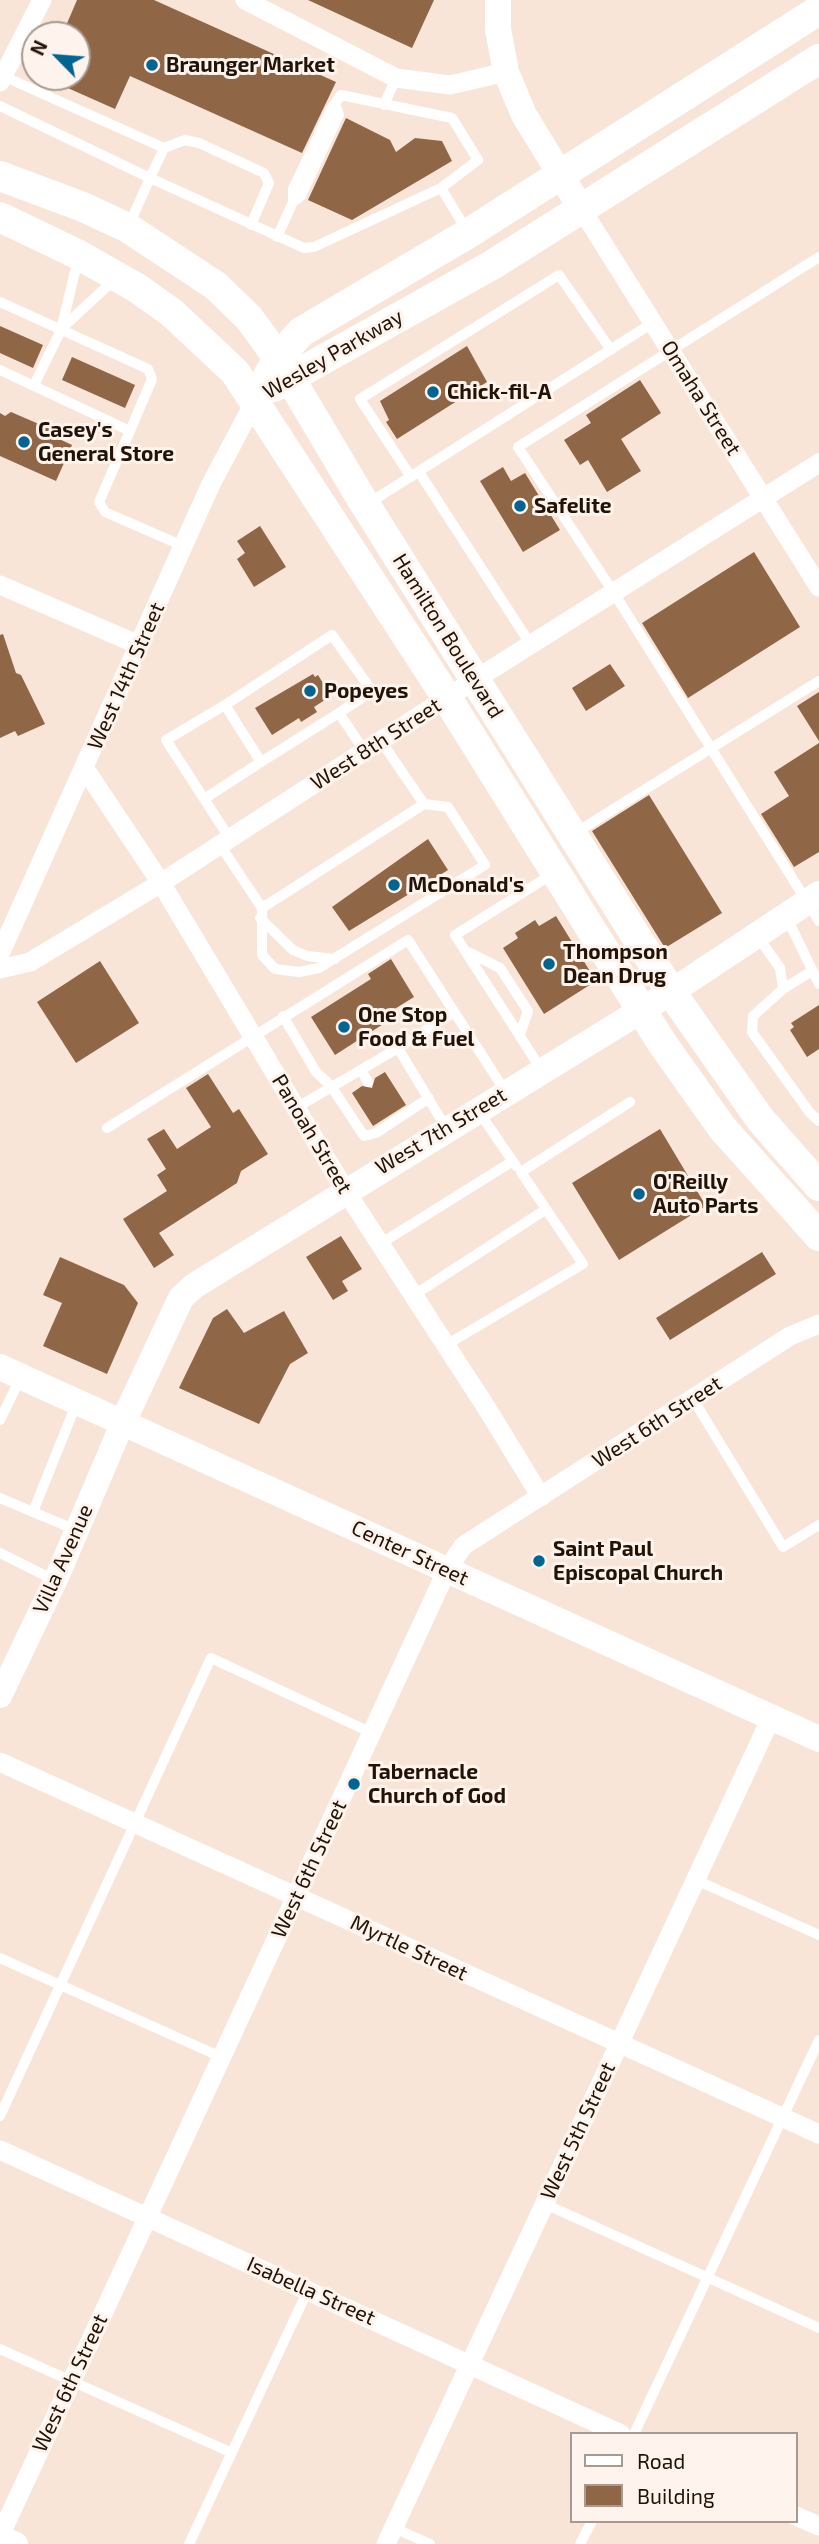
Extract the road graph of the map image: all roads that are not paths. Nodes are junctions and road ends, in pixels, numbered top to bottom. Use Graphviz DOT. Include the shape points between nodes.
graph roads {
  1 [pos="42,0"];
  2 [pos="245,0"];
  3 [pos="498,0"];
  4 [pos="819,10"];
  5 [pos="819,59"];
  6 [pos="506,72"];
  7 [pos="396,78"];
  8 [pos="2,79"];
  9 [pos="0,106"];
  10 [pos="384,106"];
  11 [pos="164,148"];
  12 [pos="560,175"];
  13 [pos="0,176"];
  14 [pos="150,178"];
  15 [pos="441,188"];
  16 [pos="582,210"];
  17 [pos="0,217"];
  18 [pos="251,225"];
  19 [pos="128,228"];
  20 [pos="468,233"];
  21 [pos="277,237"];
  22 [pos="79,255"];
  23 [pos="819,257"];
  24 [pos="117,277"];
  25 [pos="0,302"];
  26 [pos="654,322"];
  27 [pos="61,330"];
  28 [pos="670,348"];
  29 [pos="611,350"];
  30 [pos="284,368"];
  31 [pos="0,370"];
  32 [pos="34,385"];
  33 [pos="256,399"];
  34 [pos="130,430"];
  35 [pos="819,463"];
  36 [pos="415,474"];
  37 [pos="762,497"];
  38 [pos="365,505"];
  39 [pos="183,546"];
  40 [pos="0,585"];
  41 [pos="819,587"];
  42 [pos="614,593"];
  43 [pos="139,645"];
  44 [pos="531,645"];
  45 [pos="476,680"];
  46 [pos="819,681"];
  47 [pos="447,698"];
  48 [pos="225,705"];
  49 [pos="339,713"];
  50 [pos="373,746"];
  51 [pos="710,748"];
  52 [pos="261,762"];
  53 [pos="85,769"];
  54 [pos="204,799"];
  55 [pos="424,804"];
  56 [pos="574,834"];
  57 [pos="225,842"];
  58 [pos="554,873"];
  59 [pos="161,883"];
  60 [pos="808,908"];
  61 [pos="261,913"];
  62 [pos="756,935"];
  63 [pos="466,951"];
  64 [pos="0,954"];
  65 [pos="335,959"];
  66 [pos="0,969"];
  67 [pos="812,971"];
  68 [pos="819,984"];
  69 [pos="783,989"];
  70 [pos="671,992"];
  71 [pos="641,1010"];
  72 [pos="454,1012"];
  73 [pos="283,1016"];
  74 [pos="520,1034"];
  75 [pos="253,1035"];
  76 [pos="398,1048"];
  77 [pos="361,1070"];
  78 [pos="542,1070"];
  79 [pos="368,1082"];
  80 [pos="331,1086"];
  81 [pos="506,1092"];
  82 [pos="429,1098"];
  83 [pos="630,1102"];
  84 [pos="296,1108"];
  85 [pos="477,1109"];
  86 [pos="815,1111"];
  87 [pos="819,1121"];
  88 [pos="107,1128"];
  89 [pos="446,1128"];
  90 [pos="513,1161"];
  91 [pos="521,1172"];
  92 [pos="819,1186"];
  93 [pos="345,1190"];
  94 [pos="545,1210"];
  95 [pos="819,1236"];
  96 [pos="380,1244"];
  97 [pos="414,1295"];
  98 [pos="819,1324"];
  99 [pos="446,1345"];
  100 [pos="10,1372"];
  101 [pos="693,1399"];
  102 [pos="77,1402"];
  103 [pos="0,1420"];
  104 [pos="123,1422"];
  105 [pos="541,1497"];
  106 [pos="0,1498"];
  107 [pos="33,1512"];
  108 [pos="819,1525"];
  109 [pos="77,1531"];
  110 [pos="0,1553"];
  111 [pos="447,1570"];
  112 [pos="54,1580"];
  113 [pos="0,1696"];
  114 [pos="771,1718"];
  115 [pos="372,1733"];
  116 [pos="819,1739"];
  117 [pos="0,1762"];
  118 [pos="134,1822"];
  119 [pos="696,1880"];
  120 [pos="297,1896"];
  121 [pos="819,1935"];
  122 [pos="0,1958"];
  123 [pos="59,1984"];
  124 [pos="819,2040"];
  125 [pos="618,2044"];
  126 [pos="221,2057"];
  127 [pos="0,2116"];
  128 [pos="782,2117"];
  129 [pos="819,2134"];
  130 [pos="0,2150"];
  131 [pos="545,2203"];
  132 [pos="146,2217"];
  133 [pos="709,2278"];
  134 [pos="308,2290"];
  135 [pos="819,2329"];
  136 [pos="0,2349"];
  137 [pos="470,2363"];
  138 [pos="71,2381"];
  139 [pos="617,2432"];
  140 [pos="635,2432"];
  141 [pos="230,2452"];
  142 [pos="798,2517"];
  143 [pos="591,2523"];
  144 [pos="819,2526"];
  145 [pos="0,2536"];
  146 [pos="390,2536"];
  147 [pos="16,2544"];
  148 [pos="189,2544"];
  149 [pos="430,2544"];
  150 [pos="580,2544"];
  1 -- 8 [label="street"];
  2 -- 7 [label="street"];
  3 -- 6 [label="main road"];
  4 -- 12 [label="main road, Wesley Parkway"];
  5 -- 16 [label="main road, Wesley Parkway"];
  6 -- 7 [label="street" via="450,85"];
  6 -- 12 [label="main road" via="524,115"];
  7 -- 10 [label="lane"];
  8 -- 11 [label="lane"];
  9 -- 14 [label="lane"];
  10 -- 15 [label="lane" via="452,118 478,160"];
  10 -- 21 [label="lane" via="341,96 335,103 293,189 293,202"];
  11 -- 14 [label="lane"];
  11 -- 18 [label="lane" via="185,140 199,143 264,173 269,183"];
  12 -- 16 [label="main road"];
  12 -- 20 [label="main road, Wesley Parkway"];
  13 -- 19 [label="main road, Hamilton Boulevard"];
  14 -- 18 [label="lane"];
  14 -- 19 [label="lane"];
  15 -- 20 [label="lane"];
  15 -- 21 [label="lane" via="314,247 304,248"];
  16 -- 26 [label="street, Omaha Street"];
  16 -- 30 [label="main road, Wesley Parkway" via="492,265"];
  17 -- 22 [label="main road, Hamilton Boulevard"];
  18 -- 21 [label="lane"];
  19 -- 30 [label="main road, Hamilton Boulevard" via="216,286 249,318"];
  20 -- 30 [label="main road, Wesley Parkway" via="301,332"];
  22 -- 24 [label="main road, Hamilton Boulevard"];
  22 -- 27 [label="lane"];
  23 -- 28 [label="lane"];
  24 -- 27 [label="lane"];
  24 -- 33 [label="main road, Hamilton Boulevard" via="172,313 235,372"];
  25 -- 27 [label="lane"];
  26 -- 28 [label="street, Omaha Street"];
  26 -- 29 [label="lane"];
  27 -- 32 [label="lane"];
  27 -- 34 [label="lane" via="148,369 152,379"];
  28 -- 37 [label="street, Omaha Street"];
  28 -- 42 [label="lane" via="518,447"];
  29 -- 36 [label="lane"];
  29 -- 36 [label="lane" via="559,275 360,399"];
  30 -- 33 [label="main road, Wesley Parkway"];
  30 -- 38 [label="main road, Hamilton Boulevard"];
  31 -- 32 [label="lane"];
  32 -- 34 [label="lane"];
  33 -- 39 [label="street, West 14th Street"];
  33 -- 47 [label="main road, Hamilton Boulevard"];
  34 -- 39 [label="lane" via="99,502 105,512"];
  35 -- 37 [label="street, West 8th Street"];
  36 -- 38 [label="lane"];
  36 -- 44 [label="lane"];
  37 -- 41 [label="street, Omaha Street"];
  37 -- 42 [label="street, West 8th Street"];
  38 -- 45 [label="main road, Hamilton Boulevard"];
  39 -- 43 [label="street, West 14th Street"];
  40 -- 43 [label="street"];
  42 -- 44 [label="street, West 8th Street"];
  42 -- 51 [label="lane"];
  43 -- 53 [label="street, West 14th Street"];
  44 -- 45 [label="street, West 8th Street"];
  45 -- 47 [label="street, West 8th Street"];
  45 -- 56 [label="main road, Hamilton Boulevard"];
  46 -- 51 [label="lane"];
  47 -- 50 [label="street, West 8th Street"];
  47 -- 58 [label="main road, Hamilton Boulevard"];
  48 -- 49 [label="lane" via="332,635 372,691"];
  48 -- 52 [label="lane"];
  48 -- 54 [label="lane" via="166,740"];
  49 -- 50 [label="lane"];
  49 -- 52 [label="lane"];
  50 -- 55 [label="lane"];
  50 -- 57 [label="street, West 8th Street"];
  51 -- 56 [label="lane"];
  51 -- 60 [label="lane"];
  52 -- 54 [label="lane"];
  53 -- 59 [label="street, Panoah Street"];
  53 -- 64 [label="street, West 14th Street"];
  54 -- 57 [label="lane"];
  55 -- 61 [label="lane"];
  55 -- 65 [label="lane" via="448,807 485,865"];
  56 -- 70 [label="main road, Hamilton Boulevard"];
  57 -- 59 [label="street, West 8th Street"];
  57 -- 61 [label="lane"];
  58 -- 63 [label="lane" via="455,934"];
  58 -- 71 [label="main road, Hamilton Boulevard"];
  59 -- 66 [label="street, West 8th Street" via="30,962"];
  59 -- 75 [label="street, Panoah Street"];
  60 -- 62 [label="main road, West 7th Street"];
  60 -- 67 [label="lane"];
  61 -- 65 [label="lane" via="293,950"];
  61 -- 65 [label="lane" via="262,955 275,969 299,972"];
  62 -- 69 [label="lane" via="780,968"];
  62 -- 70 [label="main road, West 7th Street"];
  63 -- 74 [label="lane"];
  63 -- 74 [label="lane" via="500,968 528,1011"];
  67 -- 68 [label="lane"];
  67 -- 69 [label="lane"];
  69 -- 86 [label="lane" via="753,1016 752,1032"];
  70 -- 71 [label="main road, West 7th Street"];
  70 -- 92 [label="main road, Hamilton Boulevard" via="760,1119"];
  71 -- 78 [label="main road, West 7th Street"];
  71 -- 95 [label="main road, Hamilton Boulevard" via="723,1129"];
  72 -- 73 [label="lane" via="408,940"];
  72 -- 76 [label="lane"];
  72 -- 81 [label="lane"];
  73 -- 75 [label="lane"];
  73 -- 80 [label="lane" via="316,1072"];
  74 -- 78 [label="lane"];
  75 -- 84 [label="street, Panoah Street"];
  75 -- 88 [label="lane"];
  76 -- 77 [label="lane"];
  76 -- 82 [label="lane"];
  77 -- 79 [label="lane"];
  77 -- 80 [label="lane"];
  78 -- 81 [label="main road, West 7th Street"];
  80 -- 82 [label="lane" via="364,1136"];
  80 -- 84 [label="lane"];
  81 -- 85 [label="main road, West 7th Street"];
  82 -- 89 [label="lane"];
  83 -- 91 [label="lane"];
  84 -- 93 [label="street, Panoah Street"];
  85 -- 89 [label="main road, West 7th Street"];
  85 -- 90 [label="lane"];
  86 -- 87 [label="lane"];
  89 -- 93 [label="main road, West 7th Street"];
  90 -- 91 [label="lane"];
  90 -- 96 [label="lane"];
  91 -- 94 [label="lane"];
  93 -- 96 [label="street, Panoah Street"];
  93 -- 104 [label="main road, West 7th Street" via="181,1298"];
  94 -- 97 [label="lane"];
  94 -- 99 [label="lane" via="583,1264"];
  96 -- 97 [label="street, Panoah Street"];
  97 -- 99 [label="street, Panoah Street"];
  98 -- 101 [label="street, West 6th Street" via="790,1336"];
  99 -- 105 [label="street, Panoah Street"];
  100 -- 102 [label="main road, Center Street"];
  100 -- 103 [label="lane"];
  101 -- 105 [label="street, West 6th Street"];
  101 -- 108 [label="lane" via="783,1547"];
  102 -- 104 [label="main road, Center Street"];
  102 -- 107 [label="lane"];
  104 -- 109 [label="street, Villa Avenue"];
  104 -- 111 [label="main road, Center Street"];
  105 -- 111 [label="street, West 6th Street" via="463,1546"];
  106 -- 107 [label="lane"];
  107 -- 109 [label="lane"];
  109 -- 112 [label="street, Villa Avenue"];
  110 -- 112 [label="lane"];
  111 -- 114 [label="main road, Center Street"];
  111 -- 115 [label="street, West 6th Street"];
  112 -- 113 [label="street, Villa Avenue"];
  114 -- 116 [label="main road, Center Street"];
  114 -- 119 [label="street, West 5th Street"];
  115 -- 118 [label="lane" via="211,1658"];
  115 -- 120 [label="street, West 6th Street"];
  117 -- 118 [label="street, Myrtle Street"];
  118 -- 120 [label="street, Myrtle Street"];
  118 -- 123 [label="lane"];
  119 -- 121 [label="lane"];
  119 -- 125 [label="street, West 5th Street"];
  120 -- 125 [label="street, Myrtle Street"];
  120 -- 126 [label="street, West 6th Street"];
  122 -- 123 [label="lane"];
  123 -- 126 [label="lane"];
  123 -- 127 [label="lane"];
  124 -- 128 [label="lane"];
  125 -- 128 [label="street, Myrtle Street"];
  125 -- 131 [label="street, West 5th Street"];
  126 -- 132 [label="street, West 6th Street"];
  128 -- 129 [label="street, Myrtle Street"];
  128 -- 133 [label="lane"];
  130 -- 132 [label="street, Isabella Street"];
  131 -- 133 [label="lane"];
  131 -- 137 [label="street, West 5th Street"];
  132 -- 134 [label="street, Isabella Street"];
  132 -- 138 [label="street, West 6th Street"];
  133 -- 135 [label="lane"];
  133 -- 140 [label="lane"];
  134 -- 137 [label="street, Isabella Street"];
  134 -- 141 [label="lane"];
  136 -- 138 [label="lane"];
  137 -- 139 [label="street, Isabella Street"];
  137 -- 146 [label="street, West 5th Street"];
  138 -- 141 [label="lane"];
  138 -- 145 [label="street, West 6th Street"];
  141 -- 148 [label="lane"];
  142 -- 144 [label="street"];
  143 -- 150 [label="lane"];
  145 -- 147 [label="street"];
  146 -- 149 [label="lane"];
}
